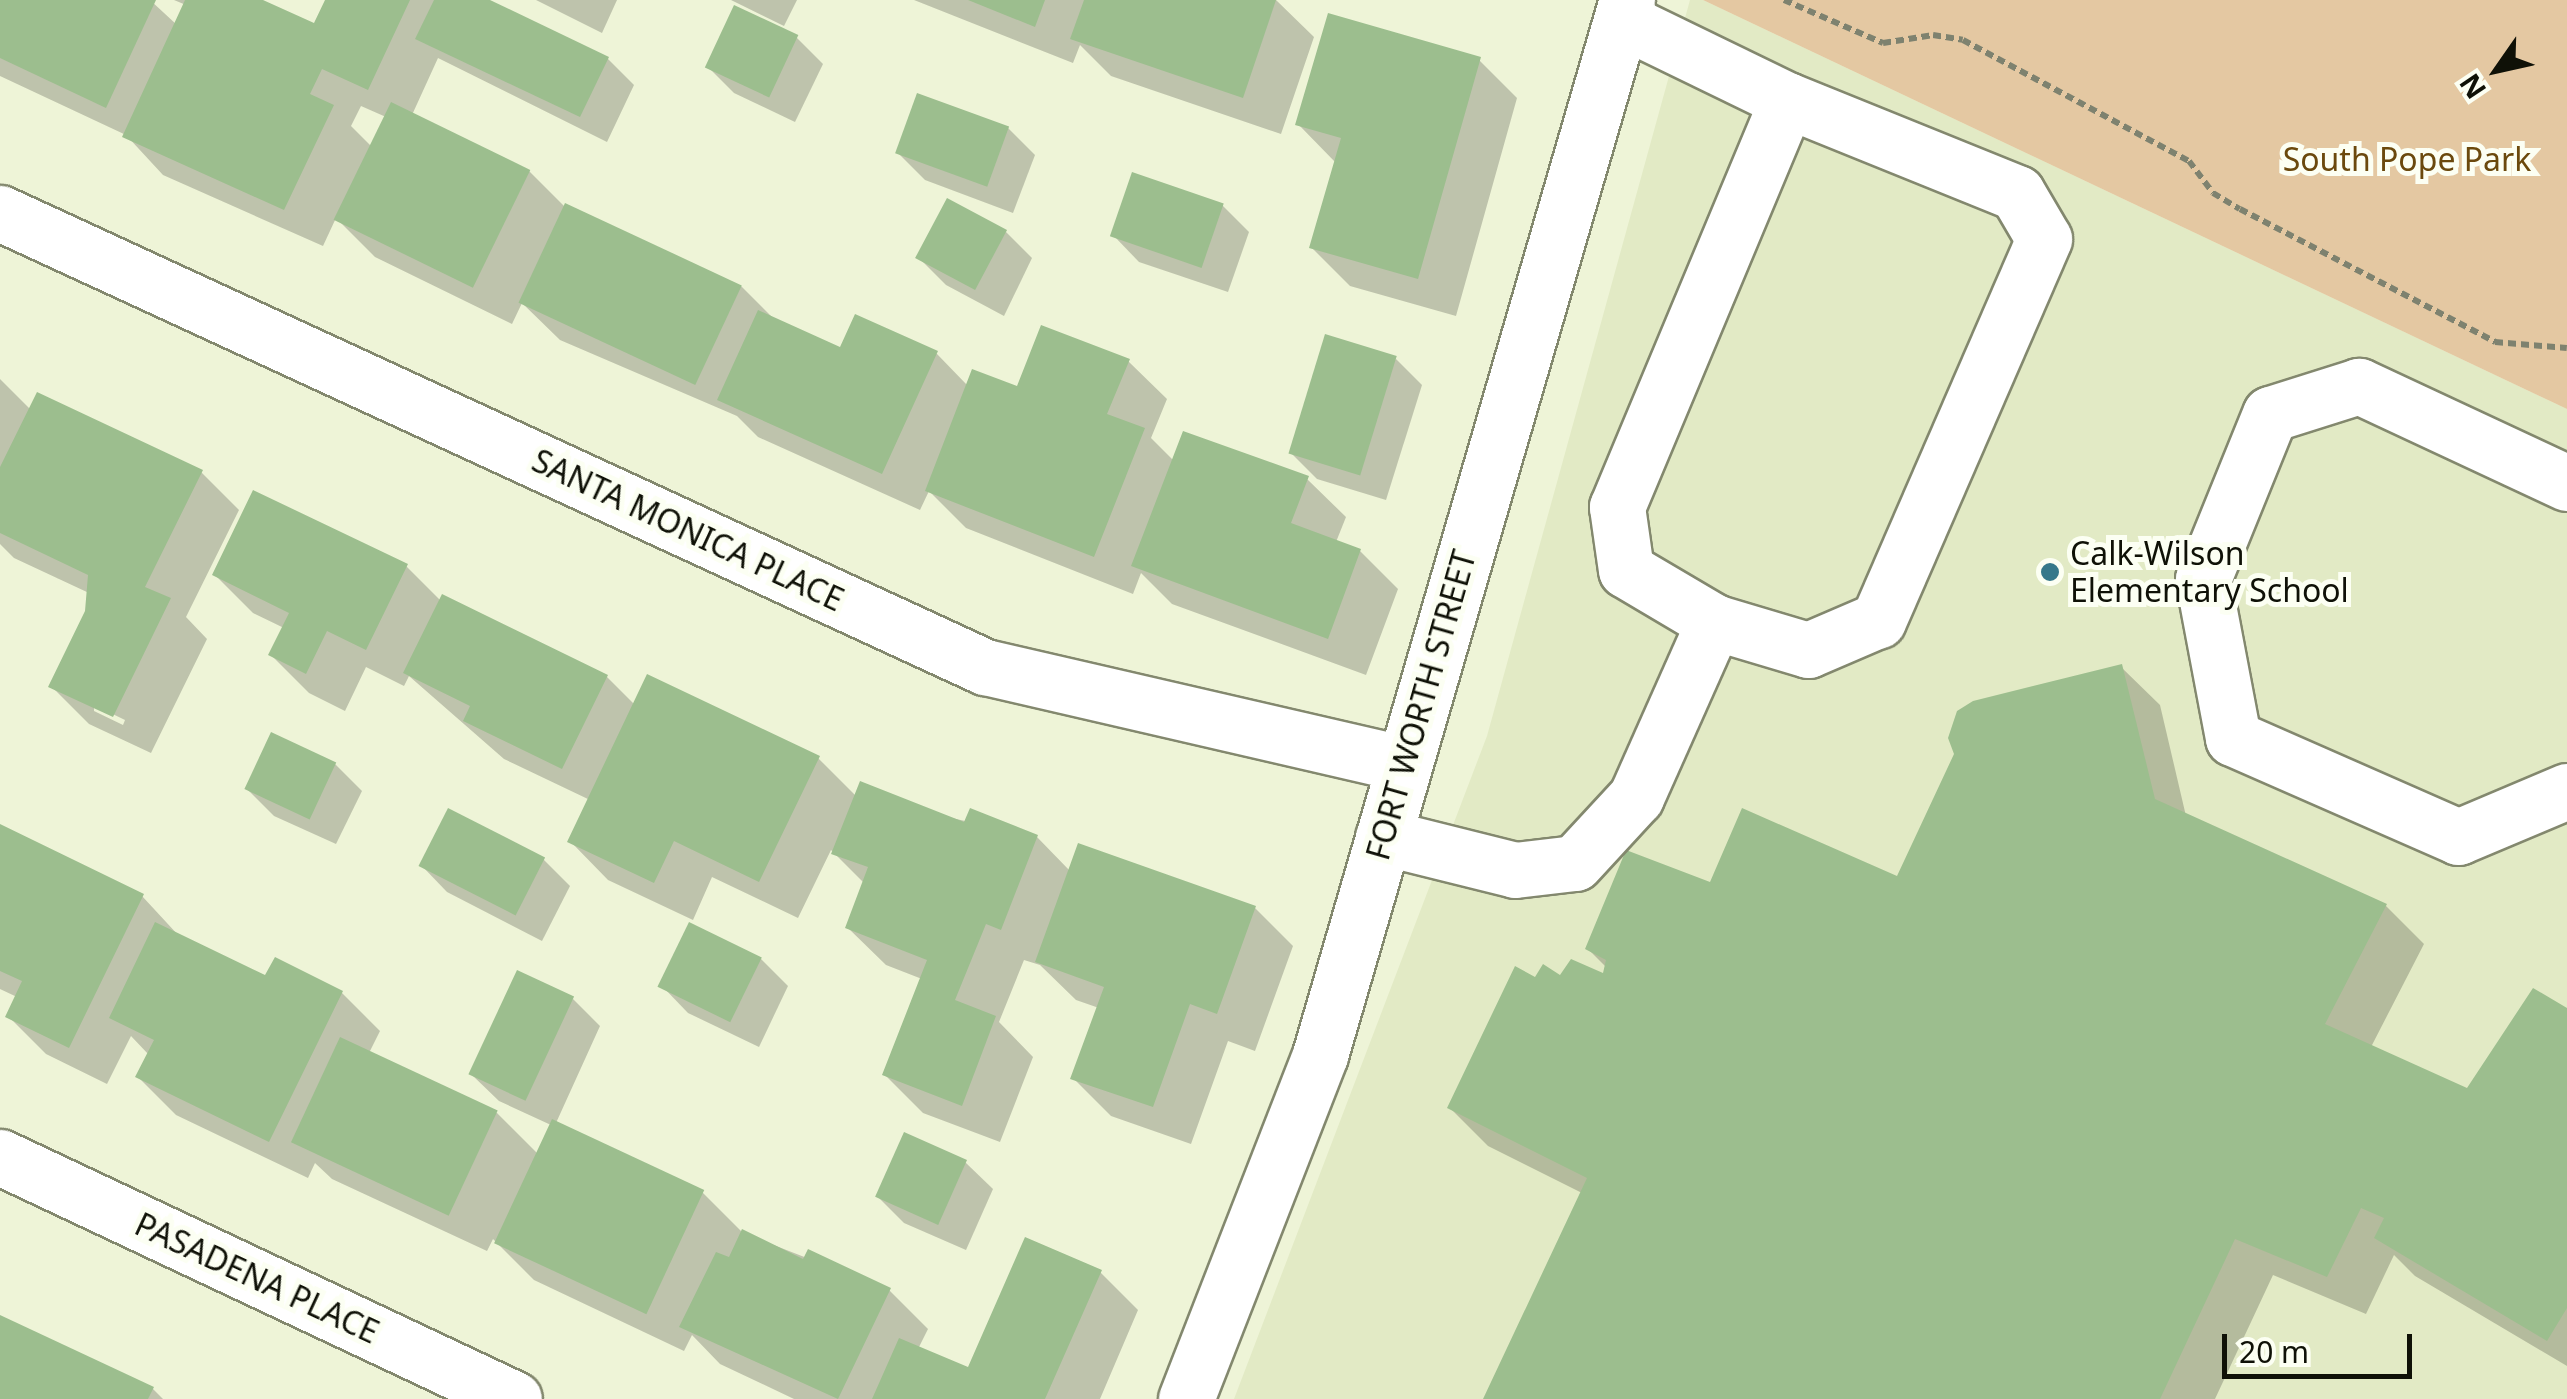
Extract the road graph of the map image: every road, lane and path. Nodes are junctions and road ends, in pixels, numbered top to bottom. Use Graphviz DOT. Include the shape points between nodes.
graph roads {
  1 [pos="1784,0"];
  2 [pos="1624,10"];
  3 [pos="1787,100"];
  4 [pos="0,213"];
  5 [pos="2567,348"];
  6 [pos="2567,483"];
  7 [pos="1714,622"];
  8 [pos="1404,764"];
  9 [pos="2567,791"];
  10 [pos="1382,836"];
  11 [pos="0,1158"];
  12 [pos="514,1399"];
  13 [pos="1186,1399"];
  1 -- 5 [label="path" via="1882,44 1933,36 1963,40 2189,161 2213,193 2240,209 2496,342"];
  2 -- 3 [label="street"];
  2 -- 8 [label="street, FORT WORTH STREET"];
  3 -- 7 [label="street" via="1618,508 1626,570"];
  3 -- 7 [label="street" via="2016,193 2044,239 1878,620 1808,650"];
  4 -- 8 [label="street, SANTA MONICA PLACE" via="985,667"];
  6 -- 9 [label="street" via="2358,386 2270,414 2203,578 2232,738 2458,837"];
  7 -- 10 [label="street" via="1636,797 1575,863 1515,870"];
  8 -- 10 [label="street, FORT WORTH STREET"];
  10 -- 13 [label="street, FORT WORTH STREET" via="1320,1055"];
  11 -- 12 [label="street, PASADENA PLACE"];
}
